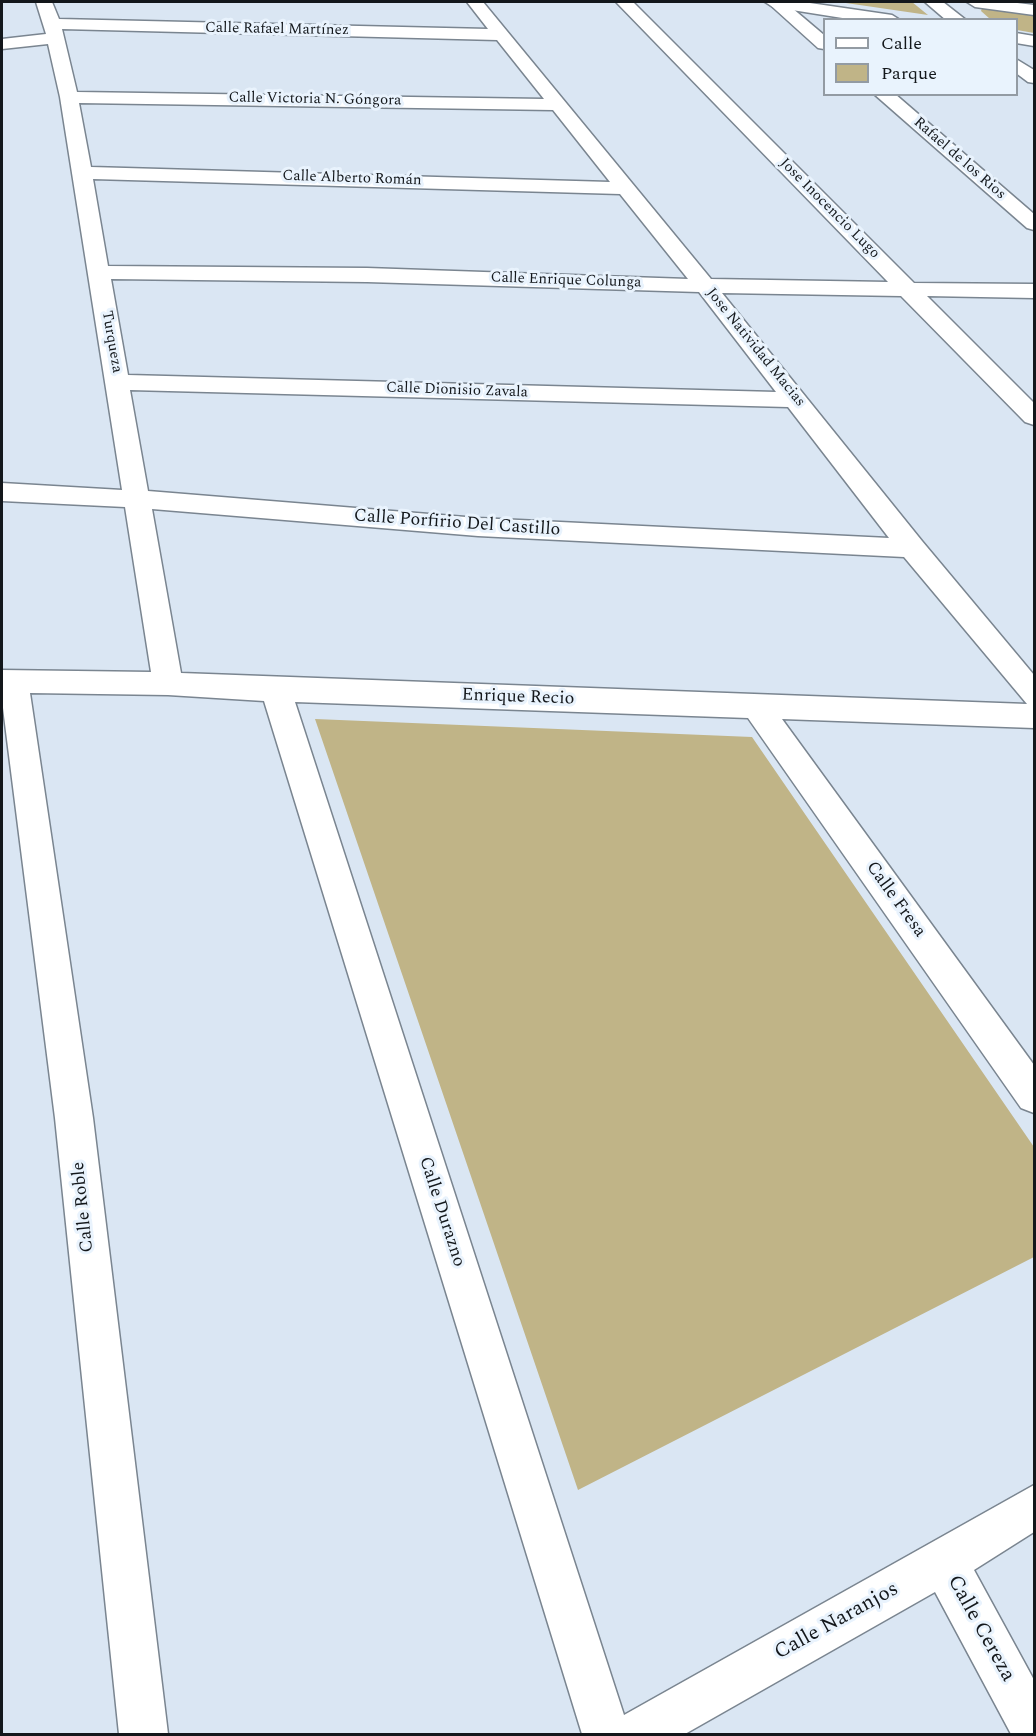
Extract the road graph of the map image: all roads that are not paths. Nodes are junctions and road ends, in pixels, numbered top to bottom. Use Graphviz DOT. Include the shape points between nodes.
graph roads {
  1 [pos="44,2"];
  2 [pos="475,2"];
  3 [pos="624,2"];
  4 [pos="774,2"];
  5 [pos="933,2"];
  6 [pos="975,2"];
  7 [pos="1035,10"];
  8 [pos="879,18"];
  9 [pos="955,18"];
  10 [pos="54,31"];
  11 [pos="501,35"];
  12 [pos="1018,38"];
  13 [pos="1035,41"];
  14 [pos="823,42"];
  15 [pos="2,45"];
  16 [pos="1018,65"];
  17 [pos="1035,78"];
  18 [pos="885,96"];
  19 [pos="69,97"];
  20 [pos="560,105"];
  21 [pos="81,173"];
  22 [pos="624,188"];
  23 [pos="1035,224"];
  24 [pos="98,272"];
  25 [pos="705,286"];
  26 [pos="907,288"];
  27 [pos="1035,291"];
  28 [pos="117,382"];
  29 [pos="797,400"];
  30 [pos="1035,417"];
  31 [pos="2,492"];
  32 [pos="135,499"];
  33 [pos="912,548"];
  34 [pos="8,681"];
  35 [pos="168,684"];
  36 [pos="276,690"];
  37 [pos="1035,695"];
  38 [pos="756,706"];
  39 [pos="1035,716"];
  40 [pos="1035,1095"];
  41 [pos="1035,1507"];
  42 [pos="944,1562"];
  43 [pos="1035,1728"];
  44 [pos="143,1734"];
  45 [pos="606,1734"];
  46 [pos="638,1734"];
  1 -- 10 [label="street, Turqueza"];
  2 -- 11 [label="street, Jose Natividad Macias"];
  3 -- 26 [label="street, Jose Inocencio Lugo"];
  4 -- 8 [label="street"];
  4 -- 14 [label="street"];
  5 -- 9 [label="street"];
  6 -- 7 [label="street"];
  10 -- 11 [label="street, Calle Rafael Martínez"];
  10 -- 15 [label="street, Calle Rafael Martínez"];
  10 -- 19 [label="street, Turqueza"];
  11 -- 20 [label="street, Jose Natividad Macias"];
  12 -- 13 [label="street"];
  16 -- 17 [label="street"];
  18 -- 23 [label="street, Rafael de los Rios"];
  19 -- 20 [label="street, Calle Victoria N. Góngora"];
  19 -- 21 [label="street, Turqueza"];
  20 -- 22 [label="street, Jose Natividad Macias"];
  21 -- 22 [label="street, Calle Alberto Román"];
  21 -- 24 [label="street, Turqueza"];
  22 -- 25 [label="street, Jose Natividad Macias"];
  24 -- 25 [label="street, Calle Enrique Colunga" via="367,275"];
  24 -- 28 [label="street, Turqueza"];
  25 -- 26 [label="street, Calle Enrique Colunga"];
  25 -- 29 [label="street, Jose Natividad Macias"];
  26 -- 27 [label="street, Calle Enrique Colunga"];
  26 -- 30 [label="street, Jose Inocencio Lugo"];
  28 -- 29 [label="street, Calle Dionisio Zavala"];
  28 -- 32 [label="street, Turqueza"];
  29 -- 33 [label="street, Jose Natividad Macias"];
  31 -- 32 [label="street, Calle Porfirio Del Castillo"];
  32 -- 33 [label="street, Calle Porfirio Del Castillo" via="478,527"];
  32 -- 35 [label="street, Turqueza"];
  33 -- 37 [label="street, Jose Natividad Macias"];
  34 -- 35 [label="street, Enrique Recio"];
  34 -- 44 [label="street, Calle Roble" via="74,1118"];
  35 -- 36 [label="street, Enrique Recio"];
  36 -- 38 [label="street, Enrique Recio"];
  36 -- 45 [label="street, Calle Durazno"];
  38 -- 39 [label="street, Enrique Recio"];
  38 -- 40 [label="street, Calle Fresa"];
  41 -- 42 [label="street, Calle Naranjos"];
  42 -- 43 [label="street, Calle Cereza"];
  42 -- 46 [label="street, Calle Naranjos"];
}
